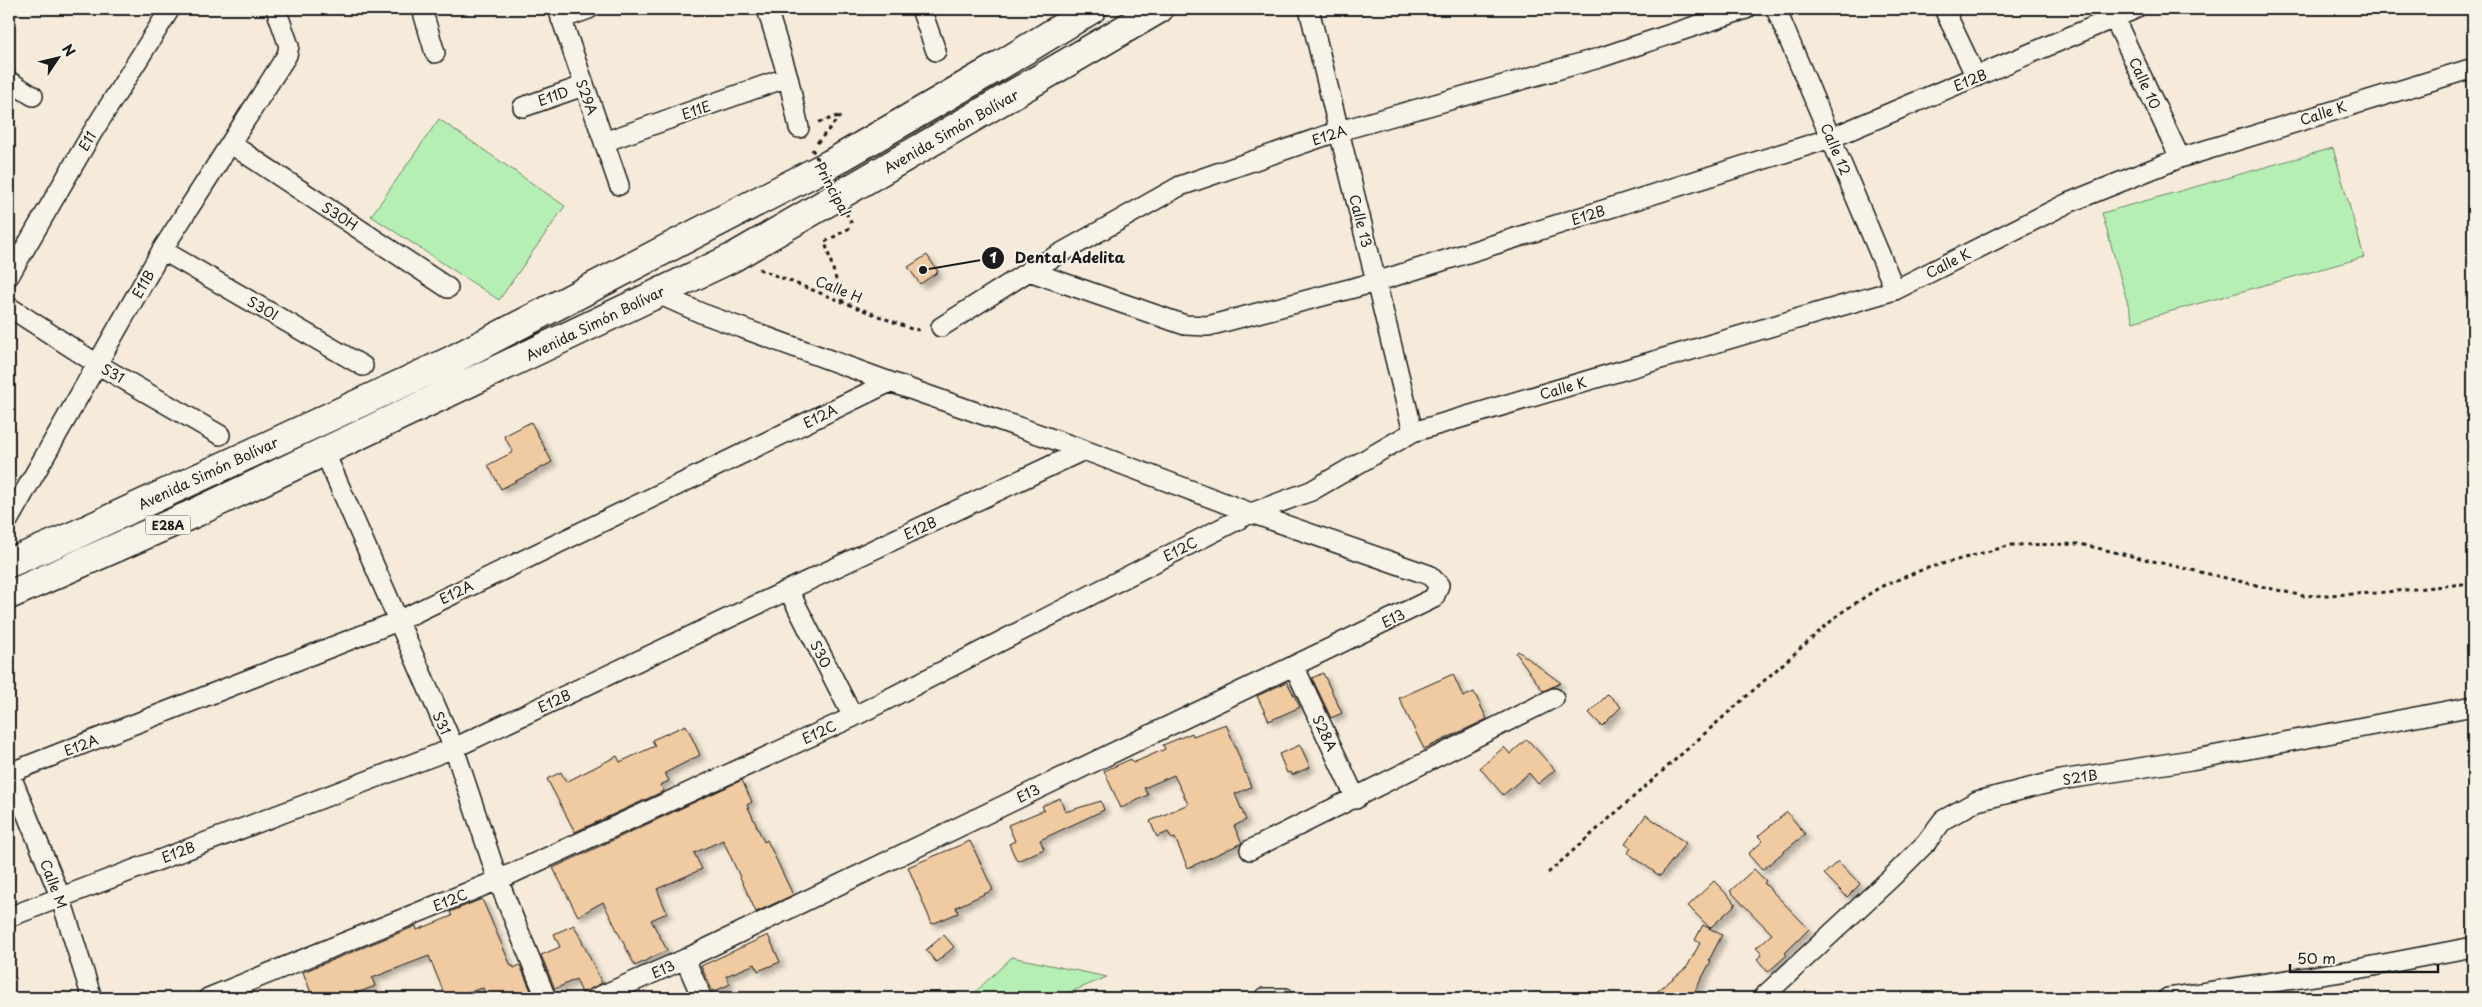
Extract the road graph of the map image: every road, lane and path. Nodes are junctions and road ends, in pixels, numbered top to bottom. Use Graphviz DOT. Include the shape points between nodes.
graph roads {
  1 [pos="170,9"];
  2 [pos="276,9"];
  3 [pos="422,9"];
  4 [pos="589,9"];
  5 [pos="767,9"];
  6 [pos="921,9"];
  7 [pos="1092,9"];
  8 [pos="1159,9"];
  9 [pos="1309,9"];
  10 [pos="1746,9"];
  11 [pos="1776,9"];
  12 [pos="1944,9"];
  13 [pos="2135,9"];
  14 [pos="2112,13"];
  15 [pos="559,14"];
  16 [pos="936,51"];
  17 [pos="436,53"];
  18 [pos="2473,68"];
  19 [pos="788,77"];
  20 [pos="1976,77"];
  21 [pos="9,81"];
  22 [pos="583,86"];
  23 [pos="33,96"];
  24 [pos="523,107"];
  25 [pos="799,128"];
  26 [pos="1339,131"];
  27 [pos="1831,138"];
  28 [pos="604,142"];
  29 [pos="231,144"];
  30 [pos="2180,158"];
  31 [pos="619,185"];
  32 [pos="162,250"];
  33 [pos="732,258"];
  34 [pos="1029,271"];
  35 [pos="9,276"];
  36 [pos="1376,282"];
  37 [pos="448,288"];
  38 [pos="1895,290"];
  39 [pos="656,294"];
  40 [pos="843,303"];
  41 [pos="9,307"];
  42 [pos="941,327"];
  43 [pos="97,364"];
  44 [pos="363,366"];
  45 [pos="890,382"];
  46 [pos="1413,432"];
  47 [pos="220,435"];
  48 [pos="1084,450"];
  49 [pos="325,453"];
  50 [pos="1251,513"];
  51 [pos="9,519"];
  52 [pos="9,563"];
  53 [pos="2473,583"];
  54 [pos="790,591"];
  55 [pos="9,595"];
  56 [pos="398,621"];
  57 [pos="1294,666"];
  58 [pos="1554,698"];
  59 [pos="2473,706"];
  60 [pos="852,717"];
  61 [pos="454,748"];
  62 [pos="9,772"];
  63 [pos="1356,799"];
  64 [pos="1250,850"];
  65 [pos="1548,873"];
  66 [pos="498,880"];
  67 [pos="60,896"];
  68 [pos="9,917"];
  69 [pos="2473,947"];
  70 [pos="685,959"];
  71 [pos="92,998"];
  72 [pos="208,998"];
  73 [pos="546,998"];
  74 [pos="596,998"];
  75 [pos="702,998"];
  76 [pos="1264,998"];
  77 [pos="1285,998"];
  78 [pos="1762,998"];
  79 [pos="2168,998"];
  1 -- 35 [label="street, E11" via="92,133"];
  2 -- 29 [label="street, E11B" via="288,46 287,55"];
  3 -- 17 [label="street"];
  4 -- 15 [label="street"];
  5 -- 19 [label="street"];
  6 -- 16 [label="street"];
  7 -- 52 [label="highway, Avenida Simón Bolívar" via="830,164 493,339"];
  8 -- 33 [label="highway, Avenida Simón Bolívar"];
  9 -- 26 [label="street, Calle 13"];
  10 -- 26 [label="street, E12A" via="1599,58"];
  11 -- 27 [label="street, Calle 12"];
  12 -- 20 [label="street"];
  13 -- 14 [label="street, E12B"];
  14 -- 20 [label="street, E12B"];
  14 -- 30 [label="street, Calle 10"];
  15 -- 22 [label="street, S29A"];
  18 -- 30 [label="street, Calle K"];
  19 -- 25 [label="street"];
  19 -- 28 [label="street, E11E"];
  20 -- 27 [label="street, E12B"];
  21 -- 23 [label="street"];
  22 -- 24 [label="street, E11D"];
  22 -- 28 [label="street, S29A"];
  25 -- 40 [label="path, Principal, bridge" via="841,115 812,149 853,226 825,242"];
  26 -- 34 [label="street, E12A" via="1180,186"];
  26 -- 36 [label="street, Calle 13"];
  27 -- 36 [label="street, E12B"];
  27 -- 38 [label="street, Calle 12"];
  28 -- 31 [label="street, S29A"];
  29 -- 32 [label="street, E11B"];
  29 -- 37 [label="street, S30H"];
  30 -- 38 [label="street, Calle K" via="2068,203"];
  32 -- 43 [label="street, E11B"];
  32 -- 44 [label="street, S30I"];
  33 -- 39 [label="highway, Avenida Simón Bolívar"];
  33 -- 40 [label="path, Calle H"];
  34 -- 36 [label="street, E12B" via="1184,325 1208,326"];
  34 -- 42 [label="street, E12A"];
  36 -- 46 [label="street, Calle 13"];
  38 -- 46 [label="street, Calle K"];
  39 -- 45 [label="street"];
  39 -- 49 [label="highway, Avenida Simón Bolívar"];
  40 -- 42 [label="path, Calle H" via="914,330"];
  41 -- 43 [label="street, S31"];
  43 -- 47 [label="street, S31"];
  43 -- 51 [label="street, E11B"];
  45 -- 48 [label="street"];
  45 -- 56 [label="street, E12A"];
  46 -- 50 [label="street, E12C" via="1311,491"];
  48 -- 50 [label="street"];
  48 -- 54 [label="street, E12B"];
  49 -- 55 [label="highway, Avenida Simón Bolívar / E28A"];
  49 -- 56 [label="street, S31"];
  50 -- 57 [label="street, E13" via="1429,575 1439,585 1434,598"];
  50 -- 60 [label="street, E12C"];
  53 -- 65 [label="path" via="2376,594 2302,596 2080,544 2012,545 1924,569 1880,587 1839,614"];
  54 -- 60 [label="street, S30"];
  54 -- 61 [label="street, E12B"];
  56 -- 61 [label="street, S31"];
  56 -- 62 [label="street, E12A"];
  57 -- 63 [label="street, S28A"];
  57 -- 70 [label="street, E13"];
  58 -- 63 [label="street"];
  59 -- 78 [label="street, S21B" via="2191,760 2061,780 1977,800 1943,820 1926,843 1892,877"];
  60 -- 66 [label="street, E12C"];
  61 -- 66 [label="street, S31"];
  61 -- 67 [label="street, E12B"];
  62 -- 67 [label="street, Calle M"];
  63 -- 64 [label="street"];
  66 -- 72 [label="street, E12C"];
  66 -- 73 [label="street, S31"];
  67 -- 68 [label="street, E12B"];
  67 -- 71 [label="street, Calle M"];
  69 -- 79 [label="street" via="2347,971"];
  70 -- 74 [label="street, E13"];
  70 -- 75 [label="street"];
  76 -- 77 [label="street"];
}
